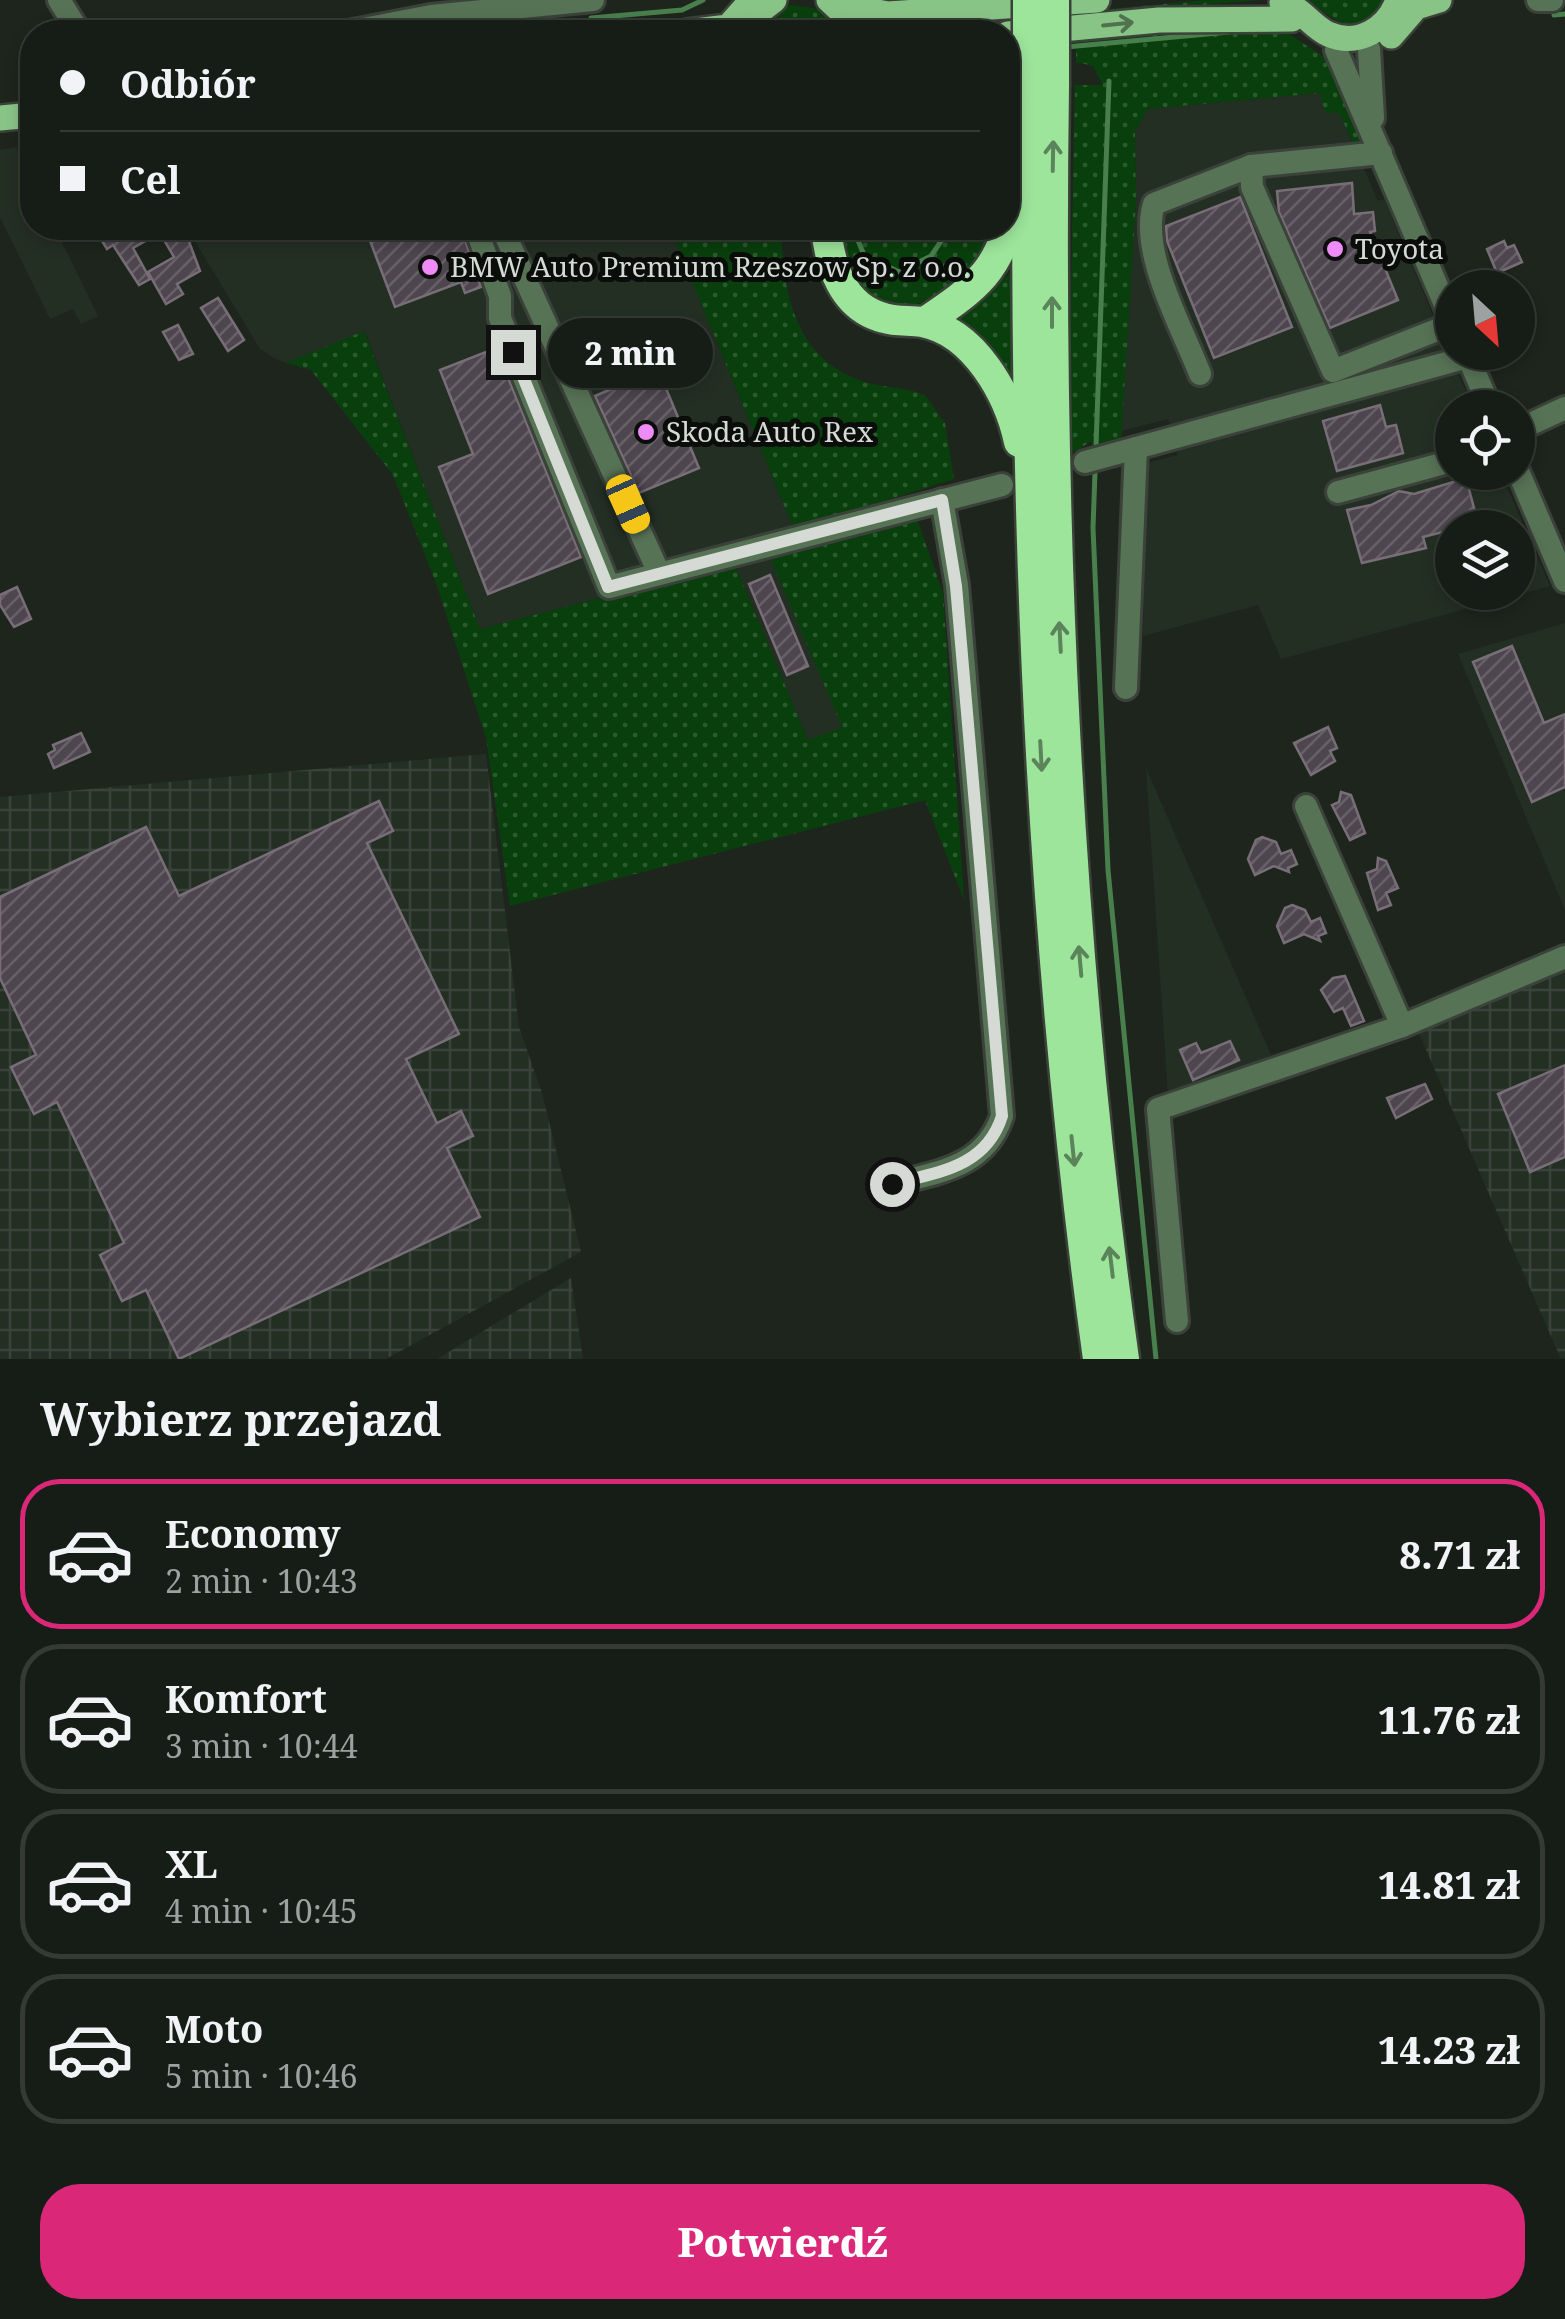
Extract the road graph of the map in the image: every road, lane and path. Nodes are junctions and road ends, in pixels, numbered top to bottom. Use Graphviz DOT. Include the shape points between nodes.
graph roads {
  1 [pos="593,0"];
  2 [pos="752,0"];
  3 [pos="774,0"];
  4 [pos="829,0"];
  5 [pos="1028,0"];
  6 [pos="1054,0"];
  7 [pos="1097,0"];
  8 [pos="1398,0"];
  9 [pos="1439,0"];
  10 [pos="1538,0"];
  11 [pos="1552,0"];
  12 [pos="1289,8"];
  13 [pos="857,16"];
  14 [pos="410,20"];
  15 [pos="734,20"];
  16 [pos="757,20"];
  17 [pos="1020,33"];
  18 [pos="1370,41"];
  19 [pos="1336,50"];
  20 [pos="1041,85"];
  21 [pos="1028,134"];
  22 [pos="1378,144"];
  23 [pos="1251,166"];
  24 [pos="1020,176"];
  25 [pos="480,240"];
  26 [pos="507,240"];
  27 [pos="828,240"];
  28 [pos="1007,240"];
  29 [pos="1435,281"];
  30 [pos="925,322"];
  31 [pos="1435,329"];
  32 [pos="1435,364"];
  33 [pos="1200,374"];
  34 [pos="1565,408"];
  35 [pos="1535,422"];
  36 [pos="1136,448"];
  37 [pos="1085,462"];
  38 [pos="1435,466"];
  39 [pos="1016,484"];
  40 [pos="1526,490"];
  41 [pos="1338,492"];
  42 [pos="942,500"];
  43 [pos="660,573"];
  44 [pos="1565,580"];
  45 [pos="1126,688"];
  46 [pos="1306,806"];
  47 [pos="1565,957"];
  48 [pos="1402,1026"];
  49 [pos="892,1184"];
  50 [pos="1177,1321"];
  51 [pos="1098,1359"];
  52 [pos="1124,1359"];
  1 -- 14 [label="street"];
  2 -- 15 [label="main road"];
  3 -- 16 [label="main road"];
  4 -- 13 [label="main road"];
  5 -- 20 [label="highway, bridge"];
  6 -- 20 [label="highway, bridge"];
  7 -- 13 [label="main road" via="932,20"];
  8 -- 18 [label="main road"];
  9 -- 18 [label="main road" via="1416,7 1391,36"];
  10 -- 11 [label="street"];
  17 -- 12 [label="main road, one-way" via="1210,10"];
  12 -- 18 [label="main road" via="1334,36"];
  12 -- 19 [label="main road" via="1309,38"];
  18 -- 19 [label="main road"];
  18 -- 22 [label="street"];
  19 -- 22 [label="street"];
  20 -- 21 [label="highway"];
  52 -- 20 [label="highway, one-way" via="1089,1058 1066,772"];
  21 -- 24 [label="highway"];
  21 -- 39 [label="highway"];
  22 -- 23 [label="street"];
  22 -- 29 [label="street"];
  23 -- 31 [label="street" via="1252,187 1333,371"];
  23 -- 33 [label="street" via="1154,204 1148,223"];
  25 -- 43 [label="street" via="500,296 500,318 608,587"];
  26 -- 43 [label="street"];
  27 -- 30 [label="highway" via="834,270 852,300 881,318"];
  28 -- 30 [label="highway" via="968,293"];
  30 -- 39 [label="highway" via="969,349 993,376 1015,422"];
  32 -- 36 [label="street"];
  34 -- 35 [label="street"];
  36 -- 37 [label="street"];
  36 -- 45 [label="street"];
  38 -- 41 [label="street"];
  39 -- 42 [label="street"];
  39 -- 51 [label="highway, one-way" via="1050,914"];
  40 -- 44 [label="street"];
  42 -- 43 [label="street"];
  42 -- 49 [label="street" via="956,586 1002,1116 989,1146 971,1160"];
  46 -- 48 [label="street"];
  47 -- 48 [label="street"];
  48 -- 50 [label="street" via="1158,1109"];
}
